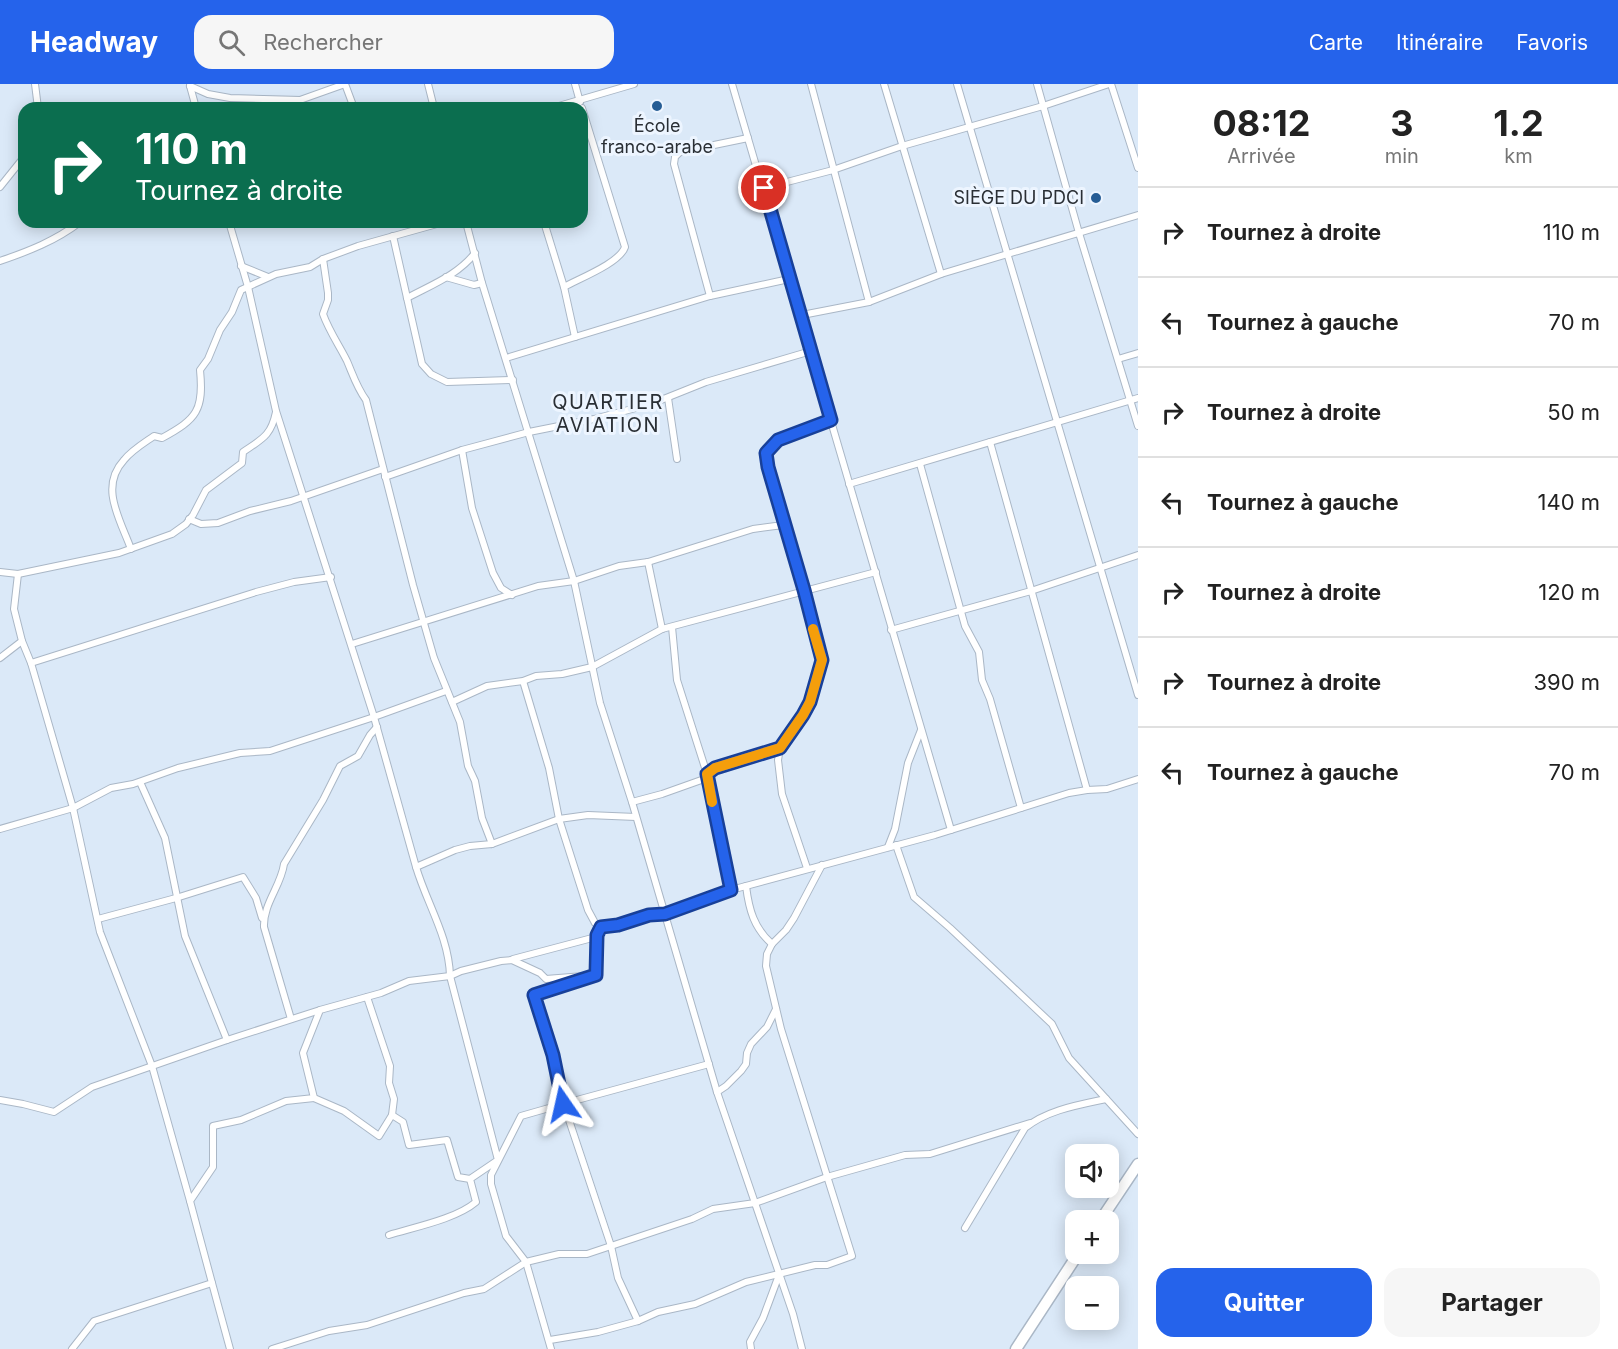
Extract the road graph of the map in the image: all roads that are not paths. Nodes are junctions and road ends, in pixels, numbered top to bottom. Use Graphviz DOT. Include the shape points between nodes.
graph roads {
  1 [pos="35,84"];
  2 [pos="345,84"];
  3 [pos="428,84"];
  4 [pos="575,84"];
  5 [pos="634,84"];
  6 [pos="732,84"];
  7 [pos="811,84"];
  8 [pos="884,84"];
  9 [pos="957,84"];
  10 [pos="1036,84"];
  11 [pos="1110,84"];
  12 [pos="190,85"];
  13 [pos="579,100"];
  14 [pos="37,102"];
  15 [pos="194,102"];
  16 [pos="352,102"];
  17 [pos="432,102"];
  18 [pos="572,102"];
  19 [pos="1043,106"];
  20 [pos="588,127"];
  21 [pos="970,128"];
  22 [pos="748,138"];
  23 [pos="902,146"];
  24 [pos="18,164"];
  25 [pos="1138,168"];
  26 [pos="833,170"];
  27 [pos="0,187"];
  28 [pos="764,188"];
  29 [pos="1138,215"];
  30 [pos="72,228"];
  31 [pos="231,228"];
  32 [pos="422,228"];
  33 [pos="468,228"];
  34 [pos="545,228"];
  35 [pos="1079,233"];
  36 [pos="393,236"];
  37 [pos="475,253"];
  38 [pos="1007,255"];
  39 [pos="323,259"];
  40 [pos="0,261"];
  41 [pos="241,266"];
  42 [pos="941,274"];
  43 [pos="268,277"];
  44 [pos="446,277"];
  45 [pos="789,279"];
  46 [pos="482,283"];
  47 [pos="248,287"];
  48 [pos="564,287"];
  49 [pos="711,296"];
  50 [pos="407,298"];
  51 [pos="869,302"];
  52 [pos="802,315"];
  53 [pos="575,337"];
  54 [pos="811,351"];
  55 [pos="1138,353"];
  56 [pos="507,358"];
  57 [pos="1118,359"];
  58 [pos="513,380"];
  59 [pos="668,398"];
  60 [pos="1138,398"];
  61 [pos="1130,400"];
  62 [pos="276,411"];
  63 [pos="831,420"];
  64 [pos="1057,423"];
  65 [pos="1138,426"];
  66 [pos="529,432"];
  67 [pos="990,442"];
  68 [pos="462,450"];
  69 [pos="677,459"];
  70 [pos="920,464"];
  71 [pos="383,469"];
  72 [pos="385,477"];
  73 [pos="849,484"];
  74 [pos="303,495"];
  75 [pos="189,519"];
  76 [pos="783,525"];
  77 [pos="131,549"];
  78 [pos="1138,555"];
  79 [pos="648,562"];
  80 [pos="1100,567"];
  81 [pos="0,572"];
  82 [pos="876,572"];
  83 [pos="18,574"];
  84 [pos="331,577"];
  85 [pos="574,581"];
  86 [pos="804,590"];
  87 [pos="1030,591"];
  88 [pos="512,595"];
  89 [pos="960,611"];
  90 [pos="425,622"];
  91 [pos="672,627"];
  92 [pos="662,629"];
  93 [pos="891,630"];
  94 [pos="22,641"];
  95 [pos="352,644"];
  96 [pos="0,658"];
  97 [pos="31,663"];
  98 [pos="592,667"];
  99 [pos="522,681"];
  100 [pos="446,691"];
  101 [pos="1138,695"];
  102 [pos="452,702"];
  103 [pos="374,717"];
  104 [pos="377,727"];
  105 [pos="921,730"];
  106 [pos="780,748"];
  107 [pos="707,776"];
  108 [pos="1138,779"];
  109 [pos="140,782"];
  110 [pos="1087,790"];
  111 [pos="632,802"];
  112 [pos="73,808"];
  113 [pos="1021,808"];
  114 [pos="636,817"];
  115 [pos="559,819"];
  116 [pos="0,829"];
  117 [pos="951,830"];
  118 [pos="492,844"];
  119 [pos="897,845"];
  120 [pos="888,847"];
  121 [pos="822,865"];
  122 [pos="416,867"];
  123 [pos="807,868"];
  124 [pos="746,886"];
  125 [pos="731,890"];
  126 [pos="176,898"];
  127 [pos="665,914"];
  128 [pos="98,919"];
  129 [pos="264,927"];
  130 [pos="601,927"];
  131 [pos="596,937"];
  132 [pos="772,944"];
  133 [pos="512,960"];
  134 [pos="596,975"];
  135 [pos="450,976"];
  136 [pos="367,997"];
  137 [pos="776,1009"];
  138 [pos="320,1011"];
  139 [pos="291,1019"];
  140 [pos="227,1040"];
  141 [pos="709,1064"];
  142 [pos="152,1066"];
  143 [pos="717,1092"];
  144 [pos="314,1098"];
  145 [pos="1106,1099"];
  146 [pos="0,1100"];
  147 [pos="392,1116"];
  148 [pos="1030,1123"];
  149 [pos="1138,1134"];
  150 [pos="498,1160"];
  151 [pos="1138,1164"];
  152 [pos="827,1177"];
  153 [pos="470,1179"];
  154 [pos="190,1201"];
  155 [pos="754,1203"];
  156 [pos="1107,1210"];
  157 [pos="965,1228"];
  158 [pos="389,1235"];
  159 [pos="611,1246"];
  160 [pos="526,1262"];
  161 [pos="1071,1264"];
  162 [pos="779,1274"];
  163 [pos="212,1283"];
  164 [pos="638,1321"];
  165 [pos="550,1340"];
  166 [pos="72,1349"];
  167 [pos="230,1349"];
  168 [pos="272,1349"];
  169 [pos="551,1349"];
  170 [pos="751,1349"];
  171 [pos="802,1349"];
  172 [pos="1016,1349"];
  1 -- 14 [label="street"];
  2 -- 12 [label="street" via="300,100 230,98"];
  2 -- 16 [label="street"];
  3 -- 17 [label="street"];
  4 -- 13 [label="street"];
  5 -- 13 [label="street"];
  6 -- 22 [label="street"];
  7 -- 26 [label="street"];
  8 -- 23 [label="street"];
  9 -- 21 [label="street"];
  10 -- 19 [label="street"];
  11 -- 19 [label="street"];
  11 -- 25 [label="street"];
  12 -- 15 [label="street"];
  13 -- 18 [label="street"];
  19 -- 21 [label="street"];
  19 -- 35 [label="street"];
  20 -- 48 [label="street" via="625,247 614,260"];
  21 -- 23 [label="street"];
  21 -- 38 [label="street"];
  22 -- 28 [label="street"];
  22 -- 49 [label="street" via="680,152 675,157"];
  23 -- 26 [label="street"];
  23 -- 42 [label="street"];
  24 -- 27 [label="street"];
  26 -- 28 [label="street"];
  26 -- 51 [label="street"];
  28 -- 45 [label="street"];
  29 -- 35 [label="street"];
  30 -- 40 [label="street" via="28,252"];
  31 -- 41 [label="street"];
  32 -- 36 [label="street"];
  33 -- 37 [label="street"];
  34 -- 48 [label="street"];
  35 -- 38 [label="street"];
  35 -- 57 [label="street"];
  36 -- 39 [label="street"];
  36 -- 50 [label="street"];
  37 -- 44 [label="street" via="469,263"];
  37 -- 46 [label="street"];
  38 -- 42 [label="street"];
  38 -- 64 [label="street"];
  39 -- 43 [label="street" via="310,267"];
  39 -- 71 [label="street" via="328,300 323,314 366,400"];
  41 -- 43 [label="street"];
  41 -- 47 [label="street"];
  42 -- 51 [label="street"];
  43 -- 47 [label="street"];
  44 -- 46 [label="street" via="474,285"];
  44 -- 50 [label="street"];
  45 -- 49 [label="street"];
  45 -- 52 [label="street"];
  46 -- 56 [label="street"];
  47 -- 62 [label="street"];
  47 -- 77 [label="street" via="238,294 200,370 202,390 196,413 162,438 154,436 124,459 114,474 110,488"];
  48 -- 53 [label="street"];
  49 -- 53 [label="street"];
  50 -- 58 [label="street" via="418,353 431,374 447,382"];
  51 -- 52 [label="street"];
  52 -- 54 [label="street"];
  53 -- 56 [label="street"];
  54 -- 59 [label="street" via="706,382"];
  54 -- 63 [label="street"];
  55 -- 57 [label="street"];
  56 -- 58 [label="street"];
  57 -- 61 [label="street"];
  58 -- 66 [label="street"];
  59 -- 66 [label="street" via="604,417"];
  59 -- 69 [label="street"];
  60 -- 61 [label="street"];
  61 -- 64 [label="street"];
  61 -- 65 [label="street"];
  62 -- 74 [label="street"];
  62 -- 75 [label="street" via="273,427 243,452 242,463 206,490"];
  63 -- 73 [label="street"];
  63 -- 76 [label="street" via="778,440 766,453"];
  64 -- 67 [label="street"];
  64 -- 80 [label="street"];
  66 -- 68 [label="street"];
  66 -- 85 [label="street"];
  67 -- 70 [label="street"];
  67 -- 87 [label="street"];
  68 -- 72 [label="street"];
  68 -- 88 [label="street" via="472,508 493,573 501,588"];
  70 -- 73 [label="street"];
  70 -- 89 [label="street"];
  71 -- 72 [label="street"];
  71 -- 74 [label="street"];
  72 -- 90 [label="street"];
  73 -- 82 [label="street"];
  74 -- 75 [label="street" via="218,523 201,524"];
  74 -- 84 [label="street"];
  75 -- 77 [label="street" via="172,534"];
  76 -- 79 [label="street" via="753,529"];
  76 -- 86 [label="street"];
  77 -- 83 [label="street"];
  78 -- 80 [label="street"];
  79 -- 85 [label="street" via="619,566"];
  79 -- 92 [label="street"];
  80 -- 87 [label="street"];
  80 -- 101 [label="street"];
  81 -- 83 [label="street"];
  82 -- 86 [label="street"];
  82 -- 93 [label="street"];
  83 -- 94 [label="street" via="14,609"];
  84 -- 95 [label="street"];
  84 -- 97 [label="street" via="256,592"];
  85 -- 88 [label="street" via="538,586"];
  85 -- 98 [label="street"];
  86 -- 91 [label="street"];
  86 -- 106 [label="street" via="822,660 810,702"];
  87 -- 89 [label="street"];
  87 -- 110 [label="street"];
  88 -- 90 [label="street"];
  89 -- 93 [label="street"];
  89 -- 113 [label="street" via="979,652 982,680"];
  90 -- 95 [label="street"];
  90 -- 100 [label="street"];
  91 -- 92 [label="street"];
  91 -- 107 [label="street" via="677,680"];
  92 -- 98 [label="street"];
  93 -- 105 [label="street"];
  94 -- 96 [label="street"];
  94 -- 97 [label="street"];
  95 -- 103 [label="street"];
  97 -- 112 [label="street"];
  98 -- 99 [label="street"];
  98 -- 111 [label="street"];
  99 -- 102 [label="street" via="487,686"];
  99 -- 115 [label="street" via="549,768"];
  100 -- 102 [label="street"];
  100 -- 103 [label="street"];
  102 -- 118 [label="street"];
  103 -- 104 [label="street"];
  103 -- 109 [label="street" via="270,751 240,753"];
  104 -- 122 [label="street"];
  104 -- 129 [label="street" via="358,756 340,766 284,864 263,914"];
  105 -- 117 [label="street"];
  105 -- 120 [label="street" via="908,763"];
  106 -- 107 [label="street" via="715,768"];
  106 -- 123 [label="street" via="782,794"];
  107 -- 111 [label="street"];
  107 -- 125 [label="street"];
  108 -- 110 [label="street" via="1107,789"];
  109 -- 112 [label="street" via="111,788"];
  109 -- 126 [label="street" via="165,838"];
  110 -- 113 [label="street"];
  111 -- 114 [label="street"];
  112 -- 116 [label="street"];
  112 -- 128 [label="street"];
  113 -- 117 [label="street"];
  114 -- 115 [label="street" via="588,815"];
  114 -- 127 [label="street"];
  115 -- 118 [label="street"];
  115 -- 130 [label="street" via="588,910"];
  117 -- 119 [label="street"];
  118 -- 122 [label="street" via="455,850"];
  119 -- 120 [label="street"];
  119 -- 145 [label="street" via="914,897 1052,1024 1069,1058"];
  120 -- 121 [label="street"];
  121 -- 123 [label="street"];
  121 -- 132 [label="street" via="794,918"];
  122 -- 135 [label="street" via="443,936"];
  123 -- 124 [label="street"];
  124 -- 125 [label="street"];
  124 -- 132 [label="street" via="753,921"];
  125 -- 127 [label="street"];
  126 -- 128 [label="street"];
  126 -- 129 [label="street" via="243,877 256,898"];
  126 -- 140 [label="street" via="185,936"];
  127 -- 130 [label="street"];
  127 -- 141 [label="street"];
  128 -- 142 [label="street"];
  129 -- 139 [label="street"];
  130 -- 131 [label="street"];
  131 -- 133 [label="street"];
  131 -- 134 [label="street"];
  132 -- 137 [label="street" via="766,966"];
  133 -- 134 [label="street" via="546,979"];
  133 -- 135 [label="street" via="461,970"];
  134 -- 150 [label="street" via="534,995 563,1104 521,1116"];
  135 -- 136 [label="street" via="409,981"];
  135 -- 150 [label="street"];
  136 -- 138 [label="street"];
  136 -- 147 [label="street" via="390,1066"];
  137 -- 143 [label="street" via="767,1027 751,1044 746,1064"];
  137 -- 152 [label="street"];
  138 -- 139 [label="street"];
  138 -- 144 [label="street" via="303,1053"];
  139 -- 140 [label="street"];
  140 -- 142 [label="street"];
  141 -- 143 [label="street"];
  141 -- 159 [label="street" via="568,1105 566,1111"];
  142 -- 146 [label="street" via="92,1087 54,1112"];
  142 -- 154 [label="street"];
  143 -- 155 [label="street"];
  144 -- 147 [label="street" via="344,1111 379,1136"];
  144 -- 154 [label="street" via="286,1101 242,1120 213,1126 213,1167"];
  145 -- 148 [label="street" via="1054,1112"];
  145 -- 149 [label="street"];
  147 -- 153 [label="street" via="403,1122 409,1145 447,1140 458,1177"];
  148 -- 152 [label="street" via="930,1154 905,1155"];
  148 -- 157 [label="street"];
  150 -- 153 [label="street"];
  150 -- 160 [label="street" via="491,1184 506,1236"];
  151 -- 156 [label="highway"];
  152 -- 155 [label="street"];
  152 -- 162 [label="street" via="852,1256"];
  153 -- 158 [label="street" via="476,1202 467,1210"];
  154 -- 163 [label="street"];
  155 -- 159 [label="street" via="713,1209"];
  155 -- 162 [label="street"];
  159 -- 160 [label="street" via="587,1254 559,1254"];
  159 -- 164 [label="street" via="618,1278"];
  160 -- 165 [label="street"];
  160 -- 168 [label="street" via="484,1289"];
  161 -- 172 [label="highway"];
  162 -- 164 [label="street"];
  162 -- 170 [label="street" via="750,1342"];
  162 -- 171 [label="street"];
  163 -- 166 [label="street" via="94,1321"];
  163 -- 167 [label="street"];
  164 -- 165 [label="street"];
  165 -- 169 [label="street"];
}
